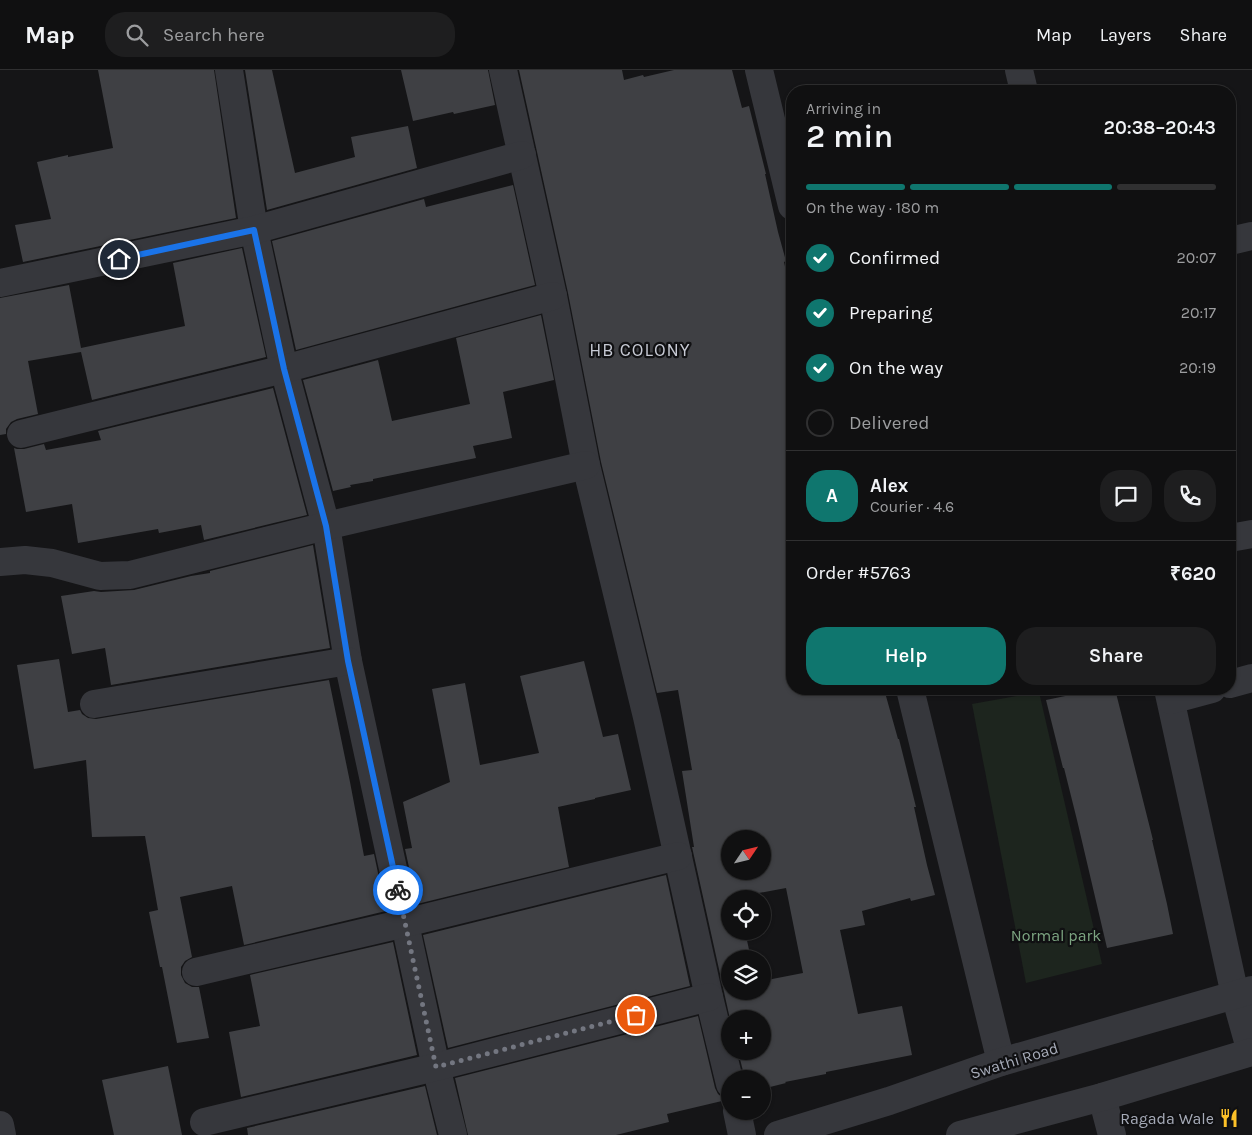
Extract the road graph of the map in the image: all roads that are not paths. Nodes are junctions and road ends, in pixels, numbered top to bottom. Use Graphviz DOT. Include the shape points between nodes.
graph roads {
  1 [pos="229,70"];
  2 [pos="503,70"];
  3 [pos="759,70"];
  4 [pos="1019,70"];
  5 [pos="1023,85"];
  6 [pos="522,155"];
  7 [pos="786,181"];
  8 [pos="254,230"];
  9 [pos="1252,236"];
  10 [pos="1236,240"];
  11 [pos="0,284"];
  12 [pos="553,296"];
  13 [pos="284,369"];
  14 [pos="21,434"];
  15 [pos="586,465"];
  16 [pos="326,526"];
  17 [pos="1252,534"];
  18 [pos="1236,537"];
  19 [pos="0,562"];
  20 [pos="348,661"];
  21 [pos="1252,678"];
  22 [pos="1236,682"];
  23 [pos="911,695"];
  24 [pos="1169,695"];
  25 [pos="94,704"];
  26 [pos="678,856"];
  27 [pos="405,923"];
  28 [pos="196,972"];
  29 [pos="1244,993"];
  30 [pos="709,996"];
  31 [pos="1252,1052"];
  32 [pos="1001,1062"];
  33 [pos="436,1067"];
  34 [pos="727,1070"];
  35 [pos="1102,1097"];
  36 [pos="738,1120"];
  37 [pos="204,1122"];
  38 [pos="0,1125"];
  39 [pos="2,1135"];
  40 [pos="453,1135"];
  41 [pos="742,1135"];
  42 [pos="778,1135"];
  43 [pos="960,1135"];
  44 [pos="1112,1135"];
  1 -- 8 [label="street"];
  2 -- 6 [label="street"];
  3 -- 7 [label="street"];
  4 -- 5 [label="street"];
  6 -- 8 [label="street"];
  6 -- 12 [label="street"];
  8 -- 11 [label="street"];
  8 -- 13 [label="street"];
  9 -- 10 [label="street"];
  12 -- 13 [label="street"];
  12 -- 15 [label="street"];
  13 -- 14 [label="street"];
  13 -- 16 [label="street"];
  15 -- 16 [label="street"];
  15 -- 26 [label="street"];
  16 -- 19 [label="street" via="130,575 100,576 52,563 26,560"];
  16 -- 20 [label="street"];
  17 -- 18 [label="street"];
  20 -- 25 [label="street"];
  20 -- 27 [label="street"];
  21 -- 22 [label="street"];
  23 -- 32 [label="street"];
  24 -- 29 [label="street"];
  26 -- 27 [label="street"];
  26 -- 30 [label="street"];
  27 -- 28 [label="street"];
  27 -- 33 [label="street"];
  29 -- 31 [label="street"];
  29 -- 32 [label="street, Swathi Road"];
  30 -- 33 [label="street"];
  30 -- 34 [label="street"];
  31 -- 35 [label="street"];
  32 -- 42 [label="street, Swathi Road" via="889,1102"];
  33 -- 37 [label="street"];
  33 -- 40 [label="street"];
  35 -- 43 [label="street"];
  35 -- 44 [label="street"];
  36 -- 41 [label="street"];
  38 -- 39 [label="street"];
}
